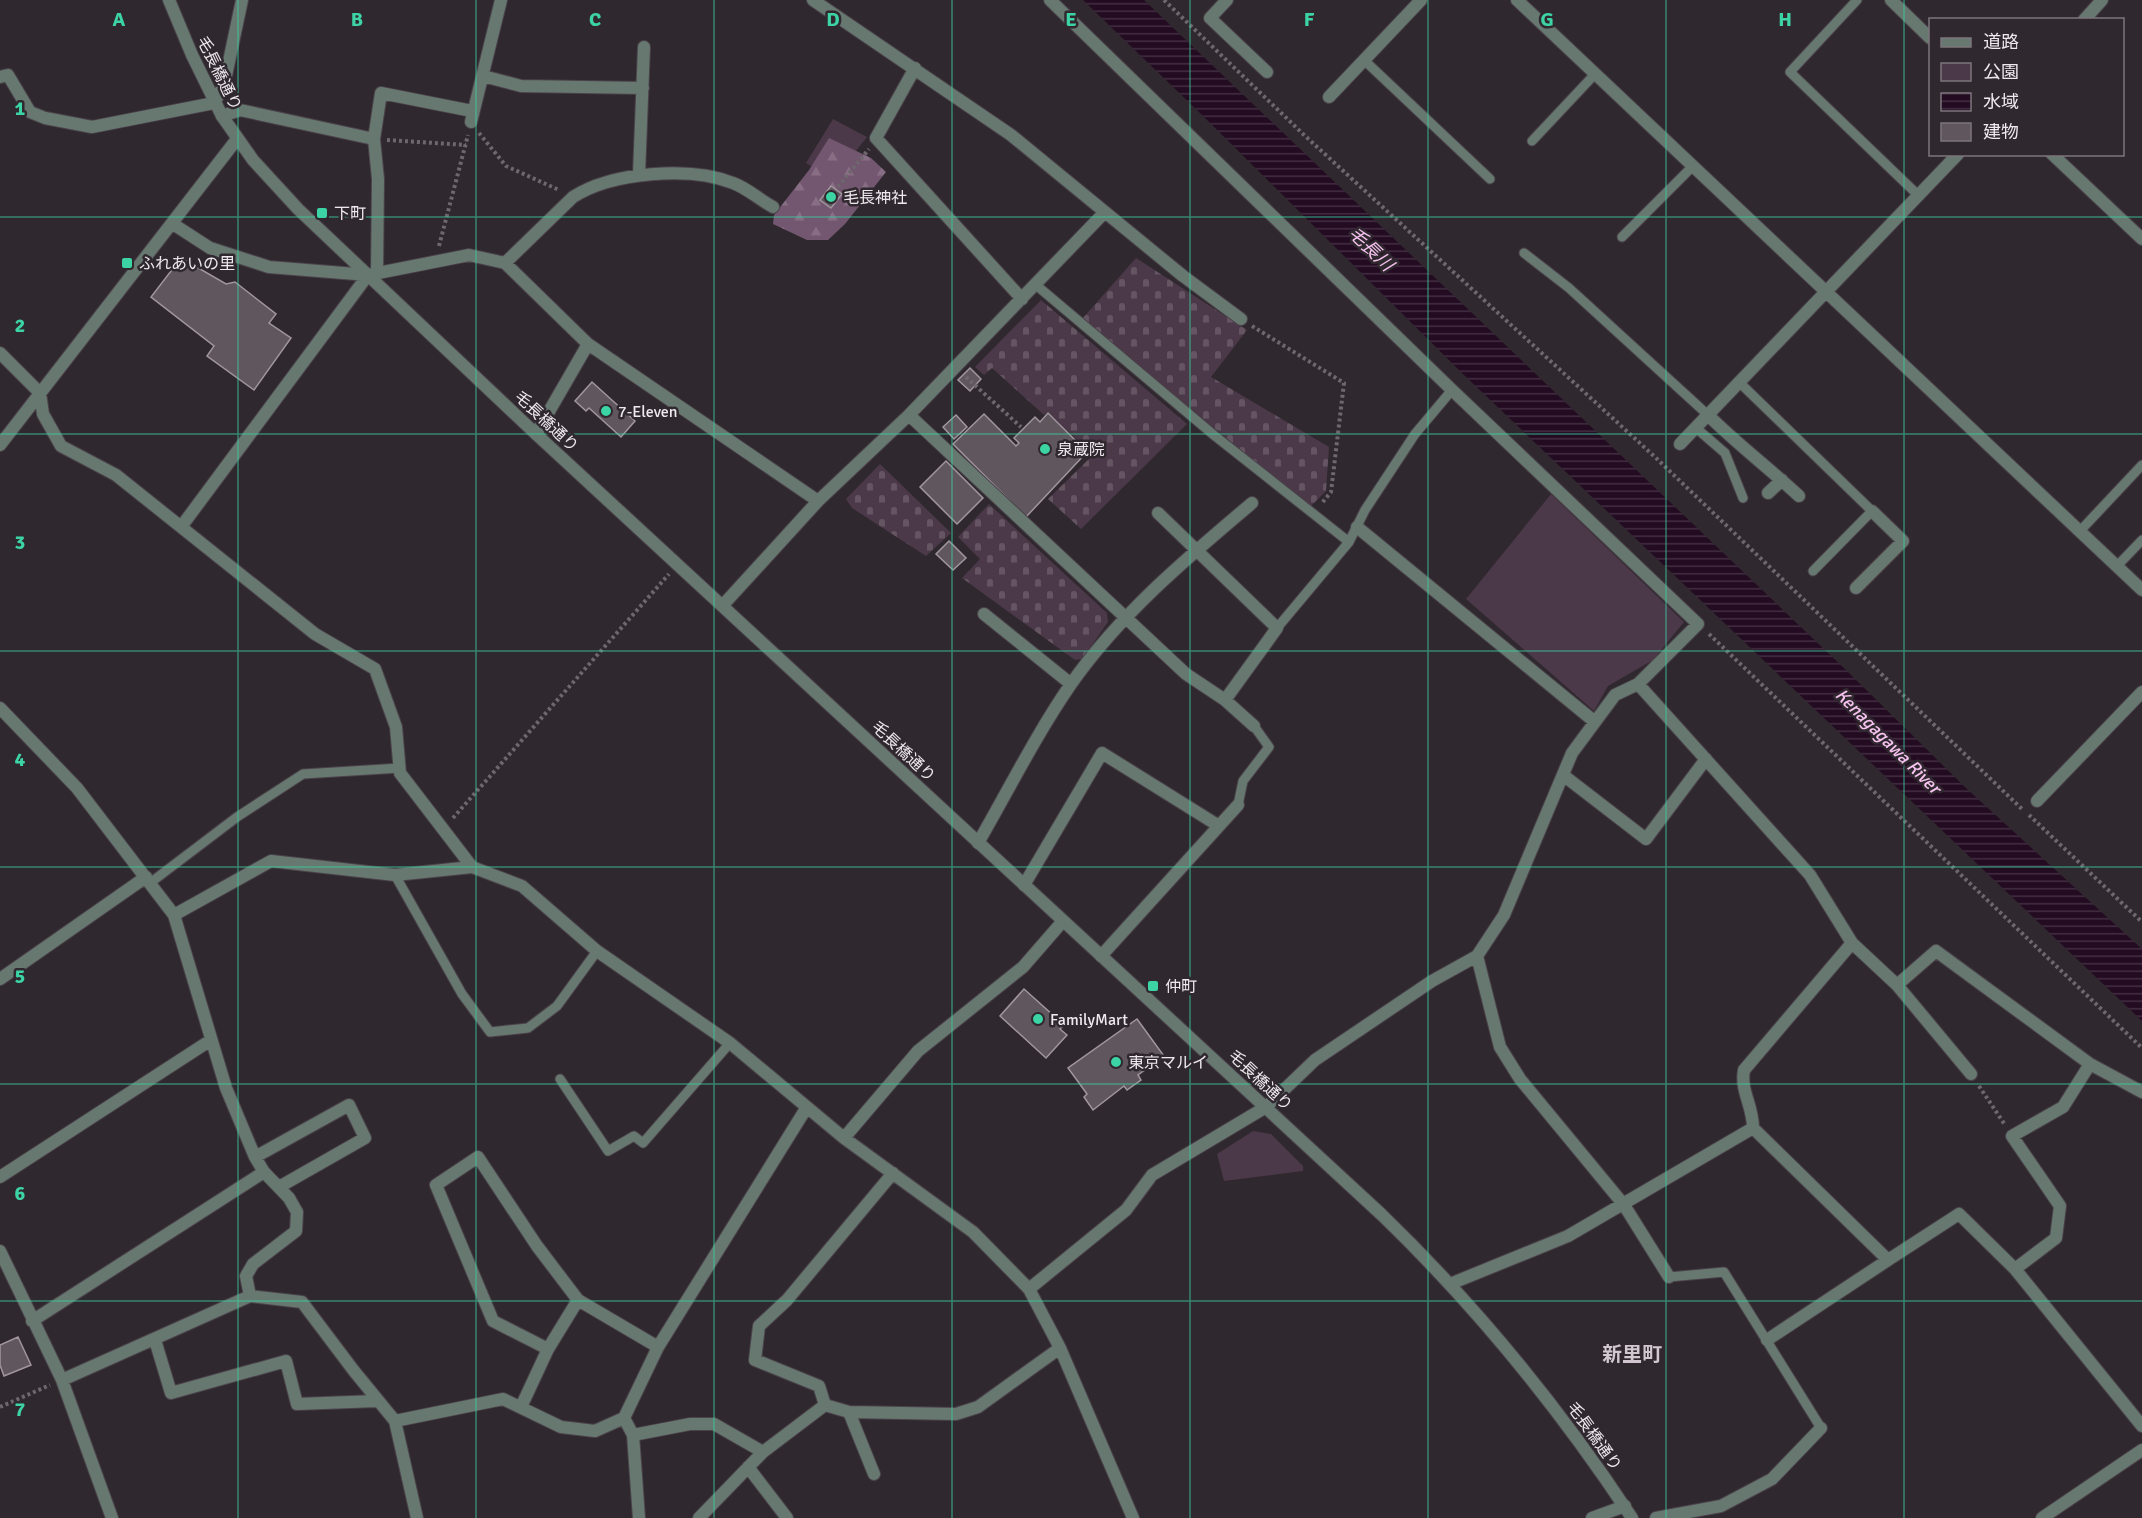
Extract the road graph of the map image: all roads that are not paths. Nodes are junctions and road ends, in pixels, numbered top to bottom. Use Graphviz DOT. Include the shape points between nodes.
graph roads {
  1 [pos="169,0"];
  2 [pos="242,0"];
  3 [pos="501,0"];
  4 [pos="813,0"];
  5 [pos="1050,0"];
  6 [pos="1227,0"];
  7 [pos="1421,0"];
  8 [pos="1517,0"];
  9 [pos="1857,0"];
  10 [pos="1891,0"];
  11 [pos="2102,0"];
  12 [pos="2086,18"];
  13 [pos="1929,37"];
  14 [pos="645,47"];
  15 [pos="1364,60"];
  16 [pos="915,68"];
  17 [pos="1267,72"];
  18 [pos="1595,75"];
  19 [pos="483,76"];
  20 [pos="0,77"];
  21 [pos="643,88"];
  22 [pos="1329,97"];
  23 [pos="214,103"];
  24 [pos="222,116"];
  25 [pos="237,139"];
  26 [pos="374,139"];
  27 [pos="1532,141"];
  28 [pos="1956,156"];
  29 [pos="2054,156"];
  30 [pos="1693,165"];
  31 [pos="639,174"];
  32 [pos="1490,179"];
  33 [pos="1919,196"];
  34 [pos="773,207"];
  35 [pos="1104,213"];
  36 [pos="172,224"];
  37 [pos="1622,237"];
  38 [pos="2142,239"];
  39 [pos="1524,253"];
  40 [pos="505,263"];
  41 [pos="372,274"];
  42 [pos="1036,285"];
  43 [pos="1827,291"];
  44 [pos="1022,299"];
  45 [pos="1241,319"];
  46 [pos="588,344"];
  47 [pos="0,353"];
  48 [pos="1740,383"];
  49 [pos="1452,390"];
  50 [pos="40,393"];
  51 [pos="909,415"];
  52 [pos="1708,416"];
  53 [pos="1696,428"];
  54 [pos="536,434"];
  55 [pos="1680,444"];
  56 [pos="0,445"];
  57 [pos="2142,465"];
  58 [pos="1782,480"];
  59 [pos="1768,493"];
  60 [pos="1799,496"];
  61 [pos="1743,498"];
  62 [pos="818,501"];
  63 [pos="1252,502"];
  64 [pos="1872,512"];
  65 [pos="1158,513"];
  66 [pos="182,527"];
  67 [pos="1357,527"];
  68 [pos="2080,531"];
  69 [pos="2142,540"];
  70 [pos="1349,542"];
  71 [pos="1197,550"];
  72 [pos="2117,566"];
  73 [pos="1814,571"];
  74 [pos="1856,588"];
  75 [pos="2142,590"];
  76 [pos="723,605"];
  77 [pos="984,614"];
  78 [pos="1126,618"];
  79 [pos="1277,628"];
  80 [pos="1071,684"];
  81 [pos="1638,684"];
  82 [pos="2142,692"];
  83 [pos="1225,700"];
  84 [pos="0,708"];
  85 [pos="1595,722"];
  86 [pos="1254,726"];
  87 [pos="1706,759"];
  88 [pos="400,768"];
  89 [pos="1563,775"];
  90 [pos="2037,801"];
  91 [pos="1238,805"];
  92 [pos="1219,826"];
  93 [pos="978,843"];
  94 [pos="472,867"];
  95 [pos="395,875"];
  96 [pos="148,880"];
  97 [pos="1024,885"];
  98 [pos="174,915"];
  99 [pos="1064,921"];
  100 [pos="1852,943"];
  101 [pos="597,951"];
  102 [pos="1101,956"];
  103 [pos="1477,956"];
  104 [pos="0,979"];
  105 [pos="1897,984"];
  106 [pos="211,1040"];
  107 [pos="730,1043"];
  108 [pos="2090,1064"];
  109 [pos="1971,1074"];
  110 [pos="560,1079"];
  111 [pos="2142,1092"];
  112 [pos="807,1107"];
  113 [pos="1266,1107"];
  114 [pos="1753,1128"];
  115 [pos="844,1138"];
  116 [pos="255,1157"];
  117 [pos="264,1172"];
  118 [pos="893,1173"];
  119 [pos="0,1177"];
  120 [pos="279,1187"];
  121 [pos="1624,1205"];
  122 [pos="0,1251"];
  123 [pos="1888,1260"];
  124 [pos="2015,1269"];
  125 [pos="1669,1277"];
  126 [pos="1450,1284"];
  127 [pos="1029,1289"];
  128 [pos="250,1296"];
  129 [pos="578,1300"];
  130 [pos="32,1322"];
  131 [pos="155,1340"];
  132 [pos="1767,1340"];
  133 [pos="658,1347"];
  134 [pos="1060,1348"];
  135 [pos="548,1349"];
  136 [pos="62,1380"];
  137 [pos="377,1401"];
  138 [pos="825,1405"];
  139 [pos="521,1407"];
  140 [pos="849,1412"];
  141 [pos="624,1418"];
  142 [pos="396,1421"];
  143 [pos="2142,1426"];
  144 [pos="1821,1428"];
  145 [pos="633,1435"];
  146 [pos="2142,1450"];
  147 [pos="763,1452"];
  148 [pos="748,1467"];
  149 [pos="874,1474"];
  150 [pos="1625,1506"];
  151 [pos="112,1518"];
  152 [pos="417,1518"];
  153 [pos="639,1518"];
  154 [pos="699,1518"];
  155 [pos="787,1518"];
  156 [pos="1133,1518"];
  157 [pos="1592,1518"];
  158 [pos="1632,1518"];
  159 [pos="1656,1518"];
  160 [pos="2042,1518"];
  1 -- 23 [label="street, 毛長橋通り"];
  2 -- 23 [label="street" via="224,85"];
  3 -- 19 [label="street"];
  4 -- 16 [label="street"];
  5 -- 49 [label="street"];
  6 -- 17 [label="street" via="1210,18"];
  7 -- 15 [label="street"];
  8 -- 18 [label="street"];
  9 -- 33 [label="lane" via="1790,72"];
  10 -- 13 [label="street"];
  11 -- 12 [label="street"];
  14 -- 21 [label="street"];
  15 -- 22 [label="street"];
  15 -- 32 [label="lane"];
  16 -- 35 [label="street" via="1011,135"];
  16 -- 44 [label="street" via="876,138"];
  18 -- 27 [label="lane"];
  18 -- 30 [label="street"];
  19 -- 21 [label="street" via="521,86"];
  19 -- 26 [label="street" via="471,117 381,93"];
  20 -- 23 [label="street" via="8,75 30,112 92,127"];
  21 -- 31 [label="street"];
  23 -- 24 [label="street, 毛長橋通り"];
  24 -- 25 [label="street, 毛長橋通り"];
  24 -- 26 [label="street" via="240,110"];
  25 -- 36 [label="street"];
  25 -- 41 [label="street, 毛長橋通り" via="298,209"];
  26 -- 41 [label="street" via="378,179"];
  28 -- 33 [label="street"];
  29 -- 38 [label="street"];
  30 -- 37 [label="lane"];
  30 -- 43 [label="street"];
  31 -- 34 [label="street" via="686,174 733,183"];
  31 -- 40 [label="street" via="584,189 573,196"];
  33 -- 43 [label="street"];
  35 -- 42 [label="street"];
  35 -- 45 [label="street"];
  36 -- 41 [label="street" via="210,248 259,264"];
  36 -- 50 [label="street"];
  39 -- 52 [label="lane" via="1569,288"];
  40 -- 41 [label="street" via="469,255"];
  40 -- 46 [label="street"];
  41 -- 54 [label="street, 毛長橋通り"];
  41 -- 66 [label="street"];
  42 -- 44 [label="street"];
  42 -- 70 [label="lane" via="1197,422"];
  43 -- 48 [label="street"];
  43 -- 68 [label="street"];
  44 -- 51 [label="street"];
  46 -- 54 [label="street"];
  46 -- 62 [label="street"];
  47 -- 50 [label="street"];
  48 -- 52 [label="street"];
  48 -- 64 [label="lane"];
  49 -- 67 [label="lane" via="1415,434"];
  49 -- 81 [label="street" via="1698,624"];
  50 -- 56 [label="street"];
  50 -- 66 [label="street" via="43,414 61,446 116,475"];
  51 -- 62 [label="street"];
  51 -- 78 [label="street"];
  52 -- 53 [label="street"];
  52 -- 58 [label="street"];
  53 -- 55 [label="street"];
  53 -- 61 [label="lane" via="1725,453"];
  54 -- 76 [label="street, 毛長橋通り"];
  57 -- 68 [label="lane"];
  58 -- 59 [label="street"];
  58 -- 60 [label="street"];
  62 -- 76 [label="street"];
  63 -- 71 [label="street"];
  64 -- 73 [label="lane"];
  64 -- 74 [label="street" via="1904,541"];
  65 -- 71 [label="street"];
  66 -- 88 [label="street" via="315,634 375,669 396,726"];
  67 -- 70 [label="lane"];
  67 -- 85 [label="street"];
  68 -- 72 [label="street"];
  69 -- 72 [label="lane"];
  70 -- 79 [label="lane"];
  71 -- 78 [label="street"];
  71 -- 79 [label="street"];
  72 -- 75 [label="street"];
  76 -- 93 [label="street, 毛長橋通り"];
  77 -- 80 [label="street"];
  78 -- 80 [label="street"];
  78 -- 83 [label="street" via="1186,674"];
  79 -- 83 [label="street"];
  80 -- 93 [label="street"];
  81 -- 85 [label="street" via="1615,695"];
  81 -- 87 [label="street"];
  82 -- 90 [label="street"];
  83 -- 86 [label="street"];
  84 -- 96 [label="street" via="77,788"];
  85 -- 89 [label="street" via="1572,753"];
  86 -- 91 [label="lane" via="1269,747 1243,781"];
  87 -- 89 [label="street" via="1646,839"];
  87 -- 100 [label="street" via="1810,875"];
  88 -- 94 [label="street"];
  88 -- 96 [label="lane" via="303,774"];
  89 -- 103 [label="street" via="1504,915"];
  91 -- 92 [label="street"];
  92 -- 97 [label="street" via="1102,753"];
  92 -- 102 [label="street"];
  93 -- 97 [label="street, 毛長橋通り"];
  94 -- 95 [label="street"];
  94 -- 101 [label="street" via="522,886"];
  95 -- 98 [label="street" via="270,861"];
  95 -- 101 [label="lane" via="462,994 490,1032 528,1028 557,1006"];
  96 -- 98 [label="street"];
  96 -- 104 [label="street"];
  97 -- 99 [label="street, 毛長橋通り"];
  98 -- 106 [label="street"];
  99 -- 102 [label="street, 毛長橋通り"];
  99 -- 115 [label="street" via="1023,967 918,1052"];
  100 -- 105 [label="street"];
  100 -- 114 [label="street" via="1744,1070 1741,1083 1753,1112"];
  101 -- 107 [label="street"];
  102 -- 113 [label="street, 毛長橋通り"];
  103 -- 113 [label="street" via="1432,981 1315,1060"];
  103 -- 121 [label="street" via="1500,1047 1520,1079"];
  105 -- 108 [label="street" via="1936,951"];
  105 -- 109 [label="street"];
  106 -- 116 [label="street"];
  106 -- 119 [label="street"];
  107 -- 110 [label="lane" via="644,1143 634,1136 608,1151"];
  107 -- 112 [label="street"];
  108 -- 111 [label="street"];
  108 -- 124 [label="street" via="2062,1107 2012,1136 2060,1206 2056,1238"];
  112 -- 115 [label="street"];
  112 -- 133 [label="street"];
  113 -- 126 [label="street, 毛長橋通り"];
  113 -- 127 [label="street" via="1152,1175 1126,1210"];
  114 -- 121 [label="street"];
  114 -- 123 [label="street"];
  115 -- 118 [label="street"];
  116 -- 117 [label="street"];
  116 -- 120 [label="street" via="349,1106 365,1138"];
  117 -- 120 [label="street"];
  117 -- 130 [label="street"];
  118 -- 127 [label="street" via="973,1232"];
  118 -- 138 [label="street" via="787,1300 759,1326 755,1360 819,1386"];
  120 -- 128 [label="street" via="297,1212 296,1232 253,1264 246,1276"];
  121 -- 125 [label="street"];
  121 -- 126 [label="street" via="1568,1236"];
  122 -- 130 [label="street"];
  123 -- 124 [label="street" via="1959,1214"];
  123 -- 132 [label="street"];
  124 -- 143 [label="street"];
  125 -- 132 [label="lane" via="1724,1272"];
  126 -- 150 [label="street, 毛長橋通り" via="1561,1418"];
  127 -- 134 [label="street"];
  128 -- 131 [label="street"];
  128 -- 137 [label="street" via="302,1302"];
  129 -- 133 [label="street"];
  129 -- 135 [label="street"];
  129 -- 135 [label="street" via="478,1157 436,1185 493,1321"];
  130 -- 136 [label="street"];
  131 -- 136 [label="street"];
  131 -- 137 [label="street" via="171,1393 286,1361 297,1404"];
  132 -- 144 [label="lane"];
  133 -- 141 [label="street"];
  134 -- 140 [label="street" via="978,1407 956,1414"];
  134 -- 156 [label="street"];
  135 -- 139 [label="street"];
  136 -- 151 [label="street"];
  137 -- 142 [label="street"];
  138 -- 140 [label="street"];
  138 -- 147 [label="street"];
  139 -- 141 [label="street" via="561,1426 595,1431"];
  139 -- 142 [label="street" via="502,1398"];
  140 -- 149 [label="street"];
  141 -- 145 [label="street"];
  142 -- 152 [label="street"];
  144 -- 159 [label="street" via="1772,1479 1721,1506"];
  145 -- 147 [label="street" via="690,1424 714,1424"];
  145 -- 153 [label="street"];
  146 -- 160 [label="street"];
  147 -- 148 [label="street"];
  148 -- 154 [label="street"];
  148 -- 155 [label="street"];
  150 -- 157 [label="street"];
  150 -- 158 [label="street, 毛長橋通り"];
}
